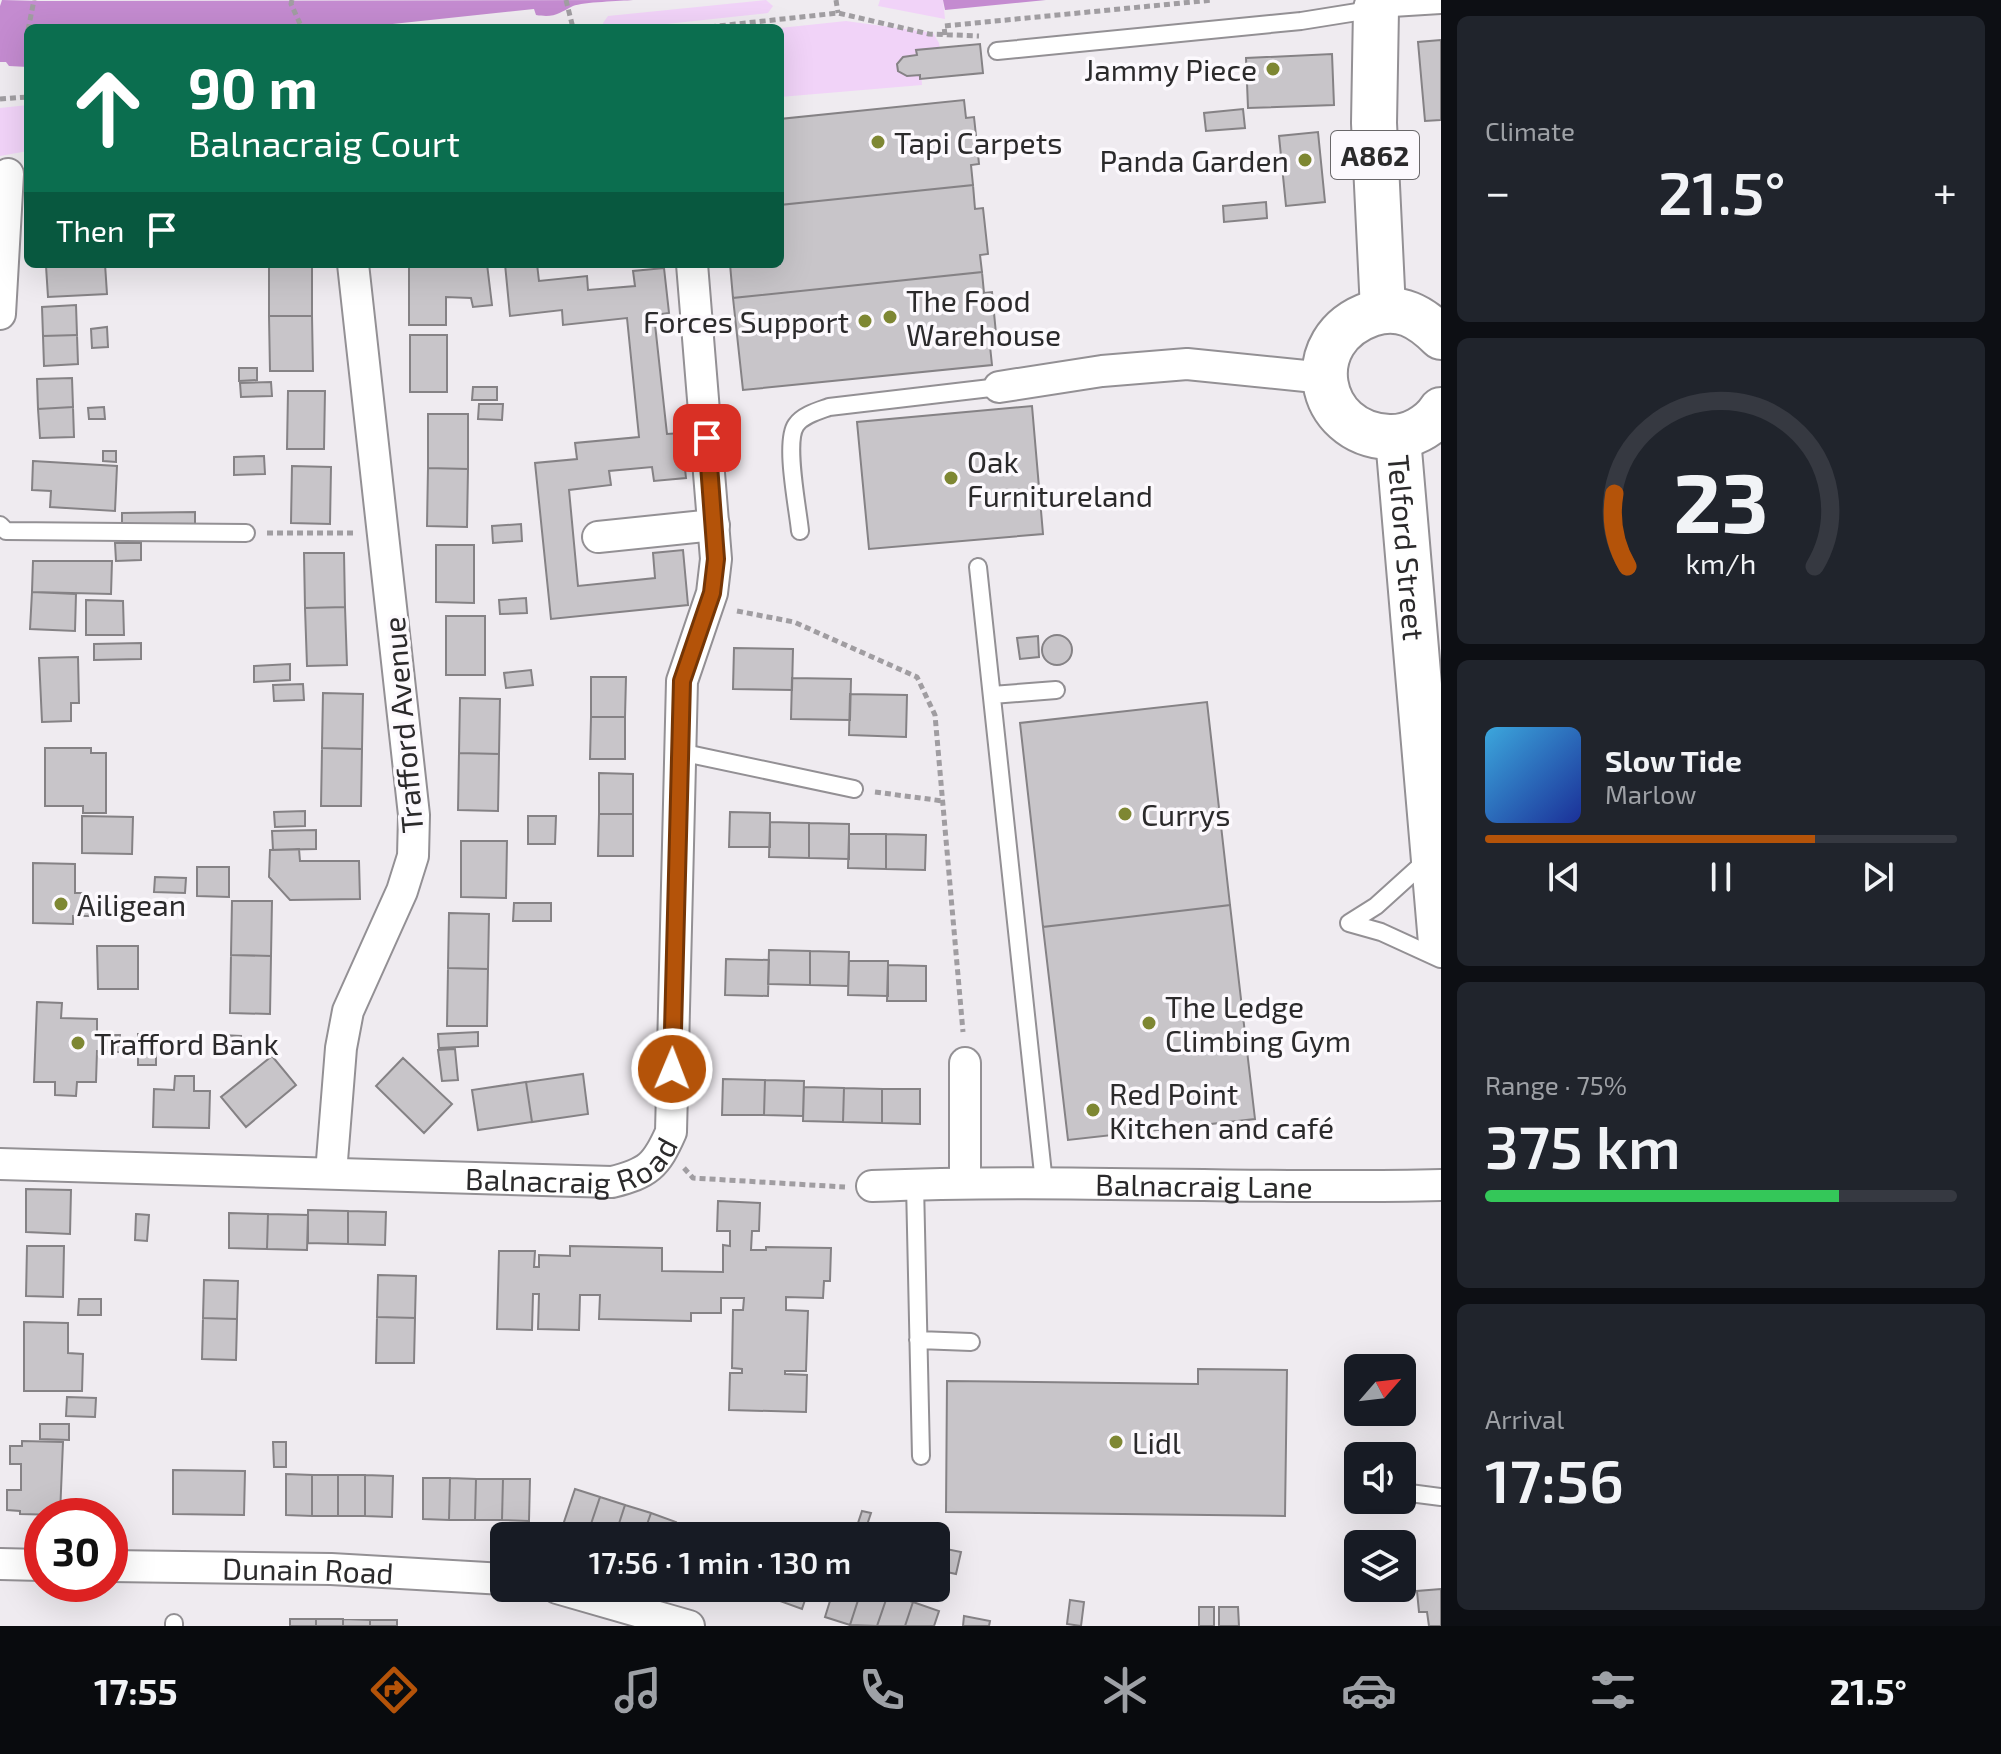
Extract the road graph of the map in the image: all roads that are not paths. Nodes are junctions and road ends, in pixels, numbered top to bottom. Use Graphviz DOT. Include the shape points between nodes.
graph roads {
  1 [pos="1378,4"];
  2 [pos="1441,5"];
  3 [pos="997,51"];
  4 [pos="8,174"];
  5 [pos="353,268"];
  6 [pos="692,268"];
  7 [pos="1383,310"];
  8 [pos="0,314"];
  9 [pos="1441,337"];
  10 [pos="1325,378"];
  11 [pos="999,387"];
  12 [pos="1441,410"];
  13 [pos="1398,438"];
  14 [pos="0,525"];
  15 [pos="714,525"];
  16 [pos="800,531"];
  17 [pos="246,533"];
  18 [pos="598,537"];
  19 [pos="978,567"];
  20 [pos="1056,690"];
  21 [pos="992,695"];
  22 [pos="680,752"];
  23 [pos="854,789"];
  24 [pos="1433,855"];
  25 [pos="1441,943"];
  26 [pos="1441,960"];
  27 [pos="965,1063"];
  28 [pos="0,1164"];
  29 [pos="331,1173"];
  30 [pos="965,1182"];
  31 [pos="1044,1183"];
  32 [pos="915,1184"];
  33 [pos="1441,1185"];
  34 [pos="872,1186"];
  35 [pos="918,1340"];
  36 [pos="971,1342"];
  37 [pos="921,1456"];
  38 [pos="1416,1494"];
  39 [pos="1441,1497"];
  40 [pos="0,1564"];
  41 [pos="24,1565"];
  42 [pos="128,1566"];
  43 [pos="490,1578"];
  44 [pos="606,1602"];
  45 [pos="689,1626"];
  1 -- 2 [label="lane"];
  1 -- 3 [label="lane" via="1301,21"];
  1 -- 7 [label="main road, A862" via="1374,123"];
  4 -- 8 [label="street"];
  5 -- 29 [label="street, Trafford Avenue" via="414,815 413,856 348,1011"];
  6 -- 15 [label="street, Balnacraig Road"];
  7 -- 9 [label="main road" via="1406,311"];
  7 -- 10 [label="main road" via="1353,320 1337,336 1327,356"];
  10 -- 11 [label="street" via="1187,364"];
  10 -- 13 [label="main road" via="1338,414 1355,429"];
  11 -- 16 [label="lane" via="829,407 810,414 796,425 790,441"];
  12 -- 13 [label="main road" via="1422,429"];
  13 -- 24 [label="main road, Telford Street"];
  14 -- 17 [label="lane" via="6,531"];
  15 -- 18 [label="street"];
  15 -- 22 [label="street, Balnacraig Road" via="712,593 682,681"];
  19 -- 21 [label="lane"];
  20 -- 21 [label="lane"];
  21 -- 31 [label="lane"];
  22 -- 23 [label="lane"];
  22 -- 29 [label="street, Balnacraig Road" via="671,1132 659,1159 637,1176 612,1182"];
  24 -- 25 [label="main road, Telford Street"];
  24 -- 26 [label="lane" via="1349,923"];
  27 -- 30 [label="street"];
  28 -- 29 [label="street, Balnacraig Road"];
  30 -- 31 [label="street, Balnacraig Lane"];
  30 -- 32 [label="street, Balnacraig Lane"];
  31 -- 33 [label="street, Balnacraig Lane"];
  32 -- 34 [label="street, Balnacraig Lane"];
  32 -- 35 [label="lane"];
  35 -- 36 [label="lane"];
  35 -- 37 [label="lane"];
  38 -- 39 [label="lane"];
  40 -- 41 [label="street"];
  42 -- 43 [label="street, Dunain Road"];
  44 -- 45 [label="street"];
}
